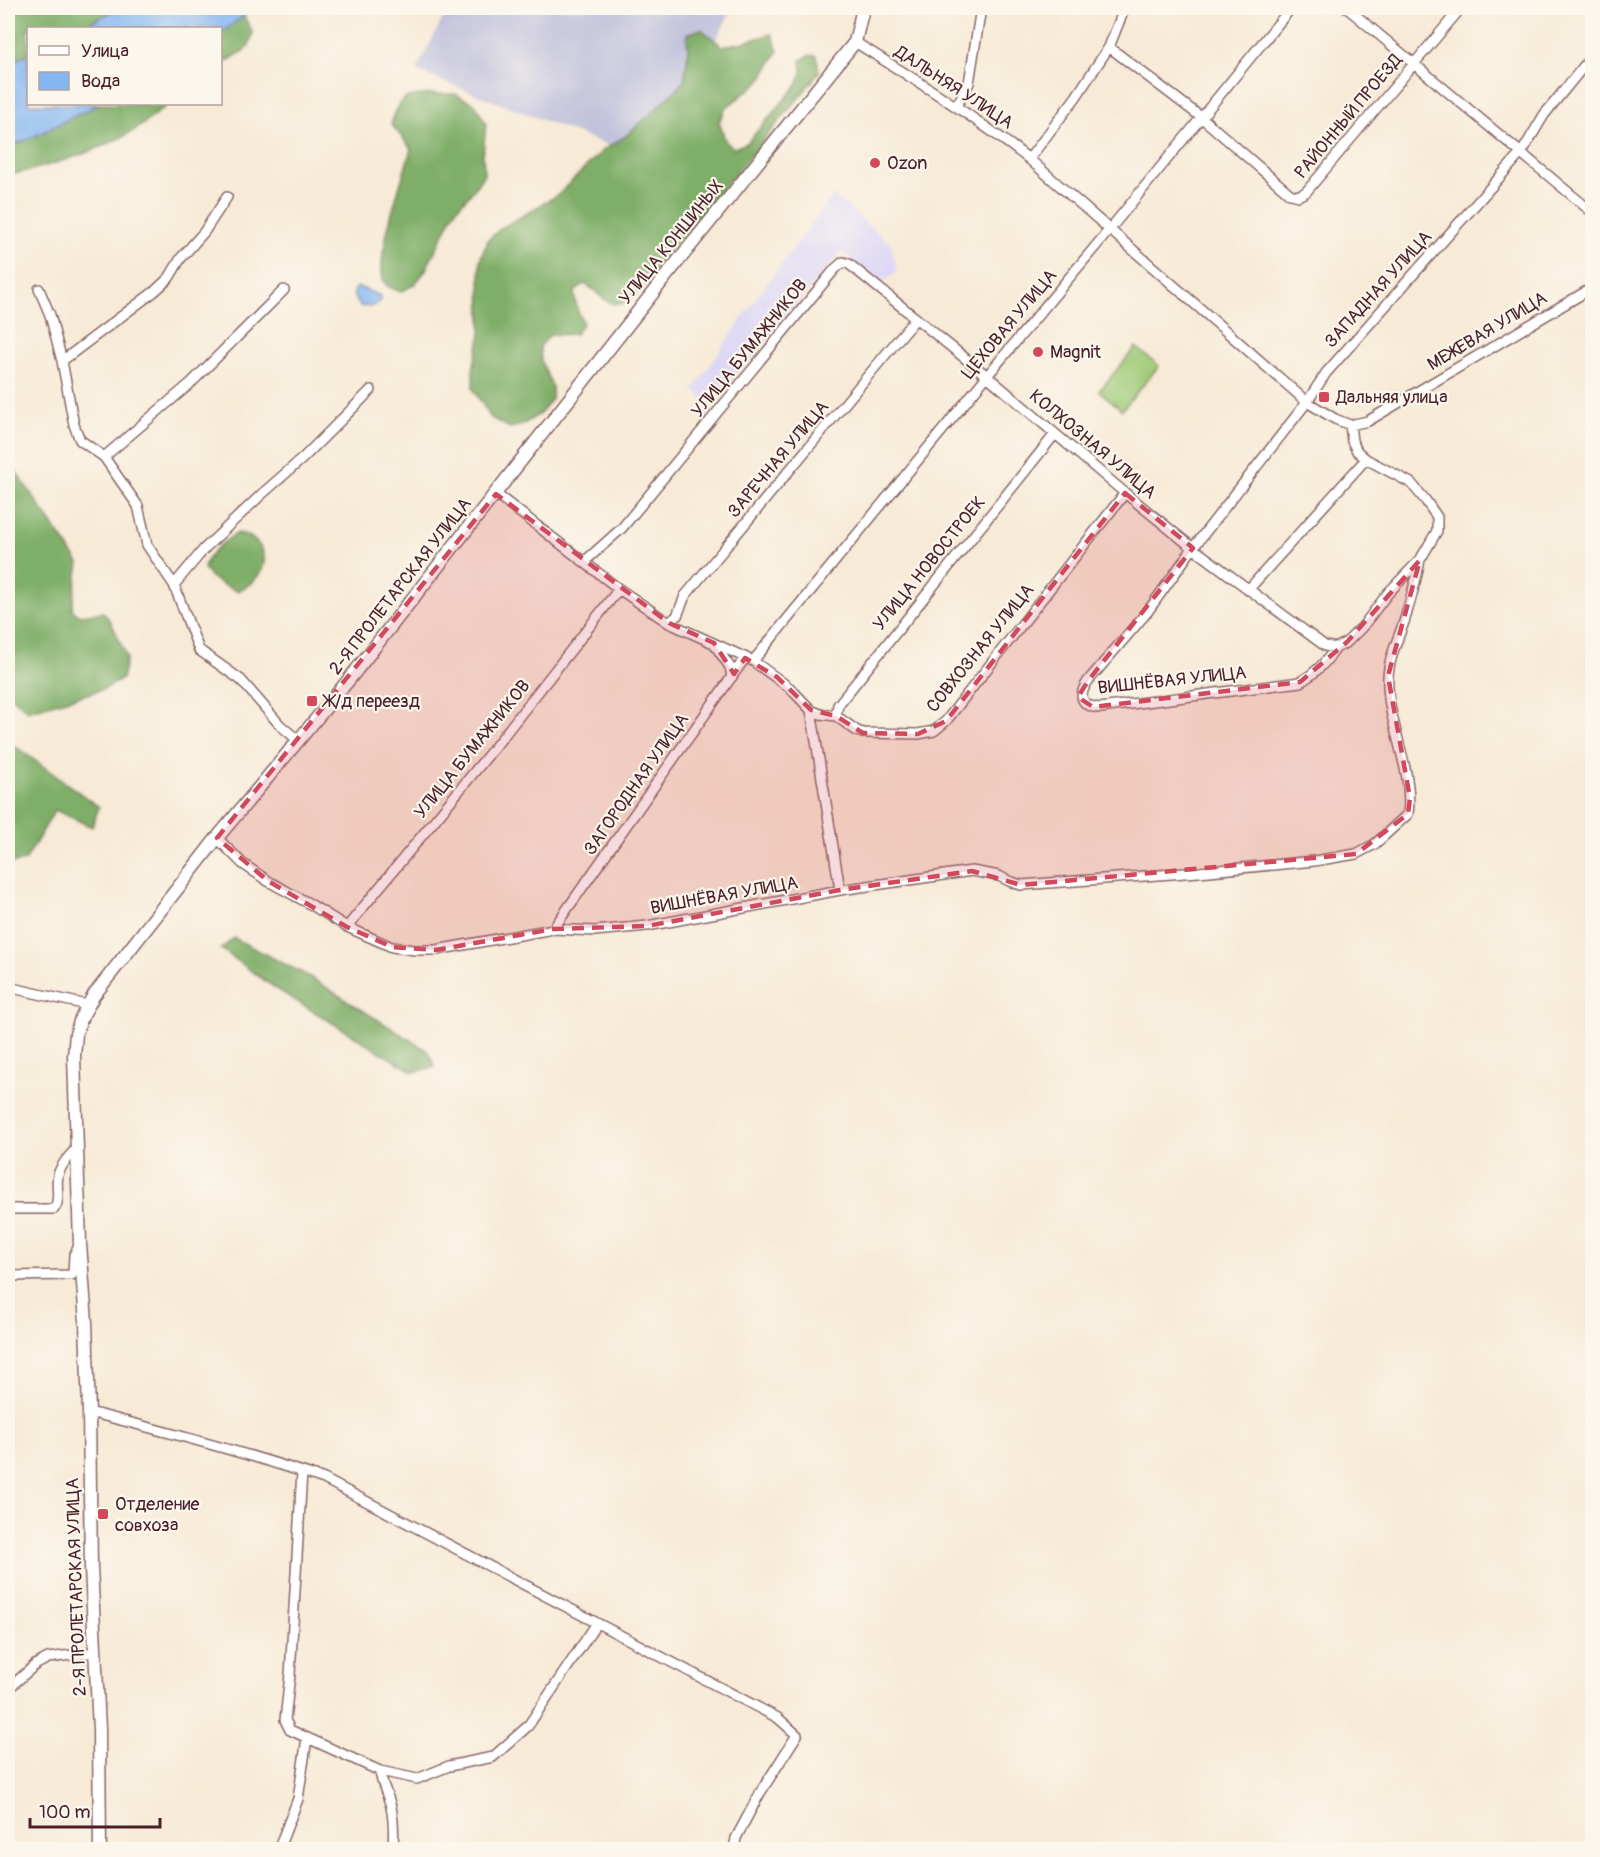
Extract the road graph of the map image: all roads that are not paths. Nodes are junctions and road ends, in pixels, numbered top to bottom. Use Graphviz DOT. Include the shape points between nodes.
graph roads {
  1 [pos="863,8"];
  2 [pos="981,8"];
  3 [pos="1291,8"];
  4 [pos="1347,8"];
  5 [pos="1461,8"];
  6 [pos="1125,9"];
  7 [pos="855,42"];
  8 [pos="1109,47"];
  9 [pos="1593,56"];
  10 [pos="1415,63"];
  11 [pos="956,107"];
  12 [pos="1201,117"];
  13 [pos="1522,152"];
  14 [pos="1029,159"];
  15 [pos="226,197"];
  16 [pos="1593,212"];
  17 [pos="1110,230"];
  18 [pos="843,262"];
  19 [pos="1593,288"];
  20 [pos="39,289"];
  21 [pos="284,290"];
  22 [pos="916,318"];
  23 [pos="62,361"];
  24 [pos="987,376"];
  25 [pos="371,390"];
  26 [pos="1307,402"];
  27 [pos="1350,425"];
  28 [pos="1054,434"];
  29 [pos="104,457"];
  30 [pos="1366,459"];
  31 [pos="1125,493"];
  32 [pos="496,494"];
  33 [pos="1193,548"];
  34 [pos="1420,560"];
  35 [pos="584,562"];
  36 [pos="174,585"];
  37 [pos="619,589"];
  38 [pos="1248,590"];
  39 [pos="669,623"];
  40 [pos="714,643"];
  41 [pos="1336,648"];
  42 [pos="749,660"];
  43 [pos="732,677"];
  44 [pos="811,710"];
  45 [pos="836,717"];
  46 [pos="299,741"];
  47 [pos="217,838"];
  48 [pos="840,890"];
  49 [pos="347,927"];
  50 [pos="553,929"];
  51 [pos="8,987"];
  52 [pos="87,1005"];
  53 [pos="76,1149"];
  54 [pos="8,1209"];
  55 [pos="80,1244"];
  56 [pos="8,1276"];
  57 [pos="89,1412"];
  58 [pos="303,1472"];
  59 [pos="597,1623"];
  60 [pos="95,1652"];
  61 [pos="8,1689"];
  62 [pos="307,1738"];
  63 [pos="380,1771"];
  64 [pos="100,1850"];
  65 [pos="278,1850"];
  66 [pos="393,1850"];
  67 [pos="734,1850"];
  1 -- 7 [label="main road, УЛИЦА КОНШИНЫХ"];
  2 -- 11 [label="street" via="969,83"];
  3 -- 12 [label="street, ЦЕХОВАЯ УЛИЦА"];
  4 -- 10 [label="street"];
  5 -- 10 [label="street, РАЙОННЫЙ ПРОЕЗД"];
  6 -- 8 [label="street"];
  7 -- 11 [label="street, ДАЛЬНЯЯ УЛИЦА"];
  7 -- 32 [label="main road, УЛИЦА КОНШИНЫХ"];
  8 -- 12 [label="street, РАЙОННЫЙ ПРОЕЗД"];
  8 -- 14 [label="street"];
  9 -- 13 [label="street, ЗАПАДНАЯ УЛИЦА" via="1544,115"];
  10 -- 12 [label="street, РАЙОННЫЙ ПРОЕЗД" via="1306,192 1298,196 1290,194"];
  10 -- 13 [label="street"];
  11 -- 14 [label="street, ДАЛЬНЯЯ УЛИЦА"];
  12 -- 17 [label="street, ЦЕХОВАЯ УЛИЦА"];
  13 -- 16 [label="street"];
  13 -- 26 [label="street, ЗАПАДНАЯ УЛИЦА" via="1326,373"];
  14 -- 17 [label="street, ДАЛЬНЯЯ УЛИЦА"];
  15 -- 23 [label="street" via="169,278"];
  17 -- 24 [label="street, ЦЕХОВАЯ УЛИЦА"];
  17 -- 26 [label="street, ДАЛЬНЯЯ УЛИЦА"];
  18 -- 22 [label="street, КОЛХОЗНАЯ УЛИЦА"];
  18 -- 35 [label="street, УЛИЦА БУМАЖНИКОВ" via="622,528"];
  19 -- 27 [label="street, МЕЖЕВАЯ УЛИЦА" via="1368,421"];
  20 -- 23 [label="street"];
  21 -- 29 [label="street" via="191,383"];
  22 -- 24 [label="street, КОЛХОЗНАЯ УЛИЦА"];
  22 -- 39 [label="street, ЗАРЕЧНАЯ УЛИЦА" via="685,596 677,616"];
  23 -- 29 [label="street" via="80,440"];
  24 -- 28 [label="street, КОЛХОЗНАЯ УЛИЦА"];
  24 -- 42 [label="street, ЦЕХОВАЯ УЛИЦА"];
  25 -- 36 [label="street" via="204,549"];
  26 -- 27 [label="street, ДАЛЬНЯЯ УЛИЦА"];
  26 -- 33 [label="street, ЗАПАДНАЯ УЛИЦА"];
  27 -- 30 [label="street" via="1352,441"];
  28 -- 31 [label="street, КОЛХОЗНАЯ УЛИЦА"];
  28 -- 45 [label="street, УЛИЦА НОВОСТРОЕК" via="838,705"];
  29 -- 36 [label="street" via="138,506 147,545"];
  30 -- 34 [label="street" via="1411,483 1437,517 1437,531"];
  30 -- 38 [label="street"];
  31 -- 33 [label="street, КОЛХОЗНАЯ УЛИЦА"];
  31 -- 45 [label="street, СОВХОЗНАЯ УЛИЦА" via="946,721 934,731 863,733"];
  32 -- 35 [label="street"];
  32 -- 46 [label="main road, 2-Я ПРОЛЕТАРСКАЯ УЛИЦА"];
  33 -- 38 [label="street, КОЛХОЗНАЯ УЛИЦА"];
  33 -- 41 [label="street, ВИШНЁВАЯ УЛИЦА" via="1148,611 1088,681 1082,691 1083,700 1100,708 1300,682 1322,667"];
  34 -- 41 [label="street" via="1363,626"];
  34 -- 48 [label="street, ВИШНЁВАЯ УЛИЦА" via="1388,676 1410,798 1408,814 1375,844 1356,855 1021,885 972,871"];
  35 -- 37 [label="street"];
  36 -- 46 [label="street" via="199,650 241,680 269,714"];
  37 -- 39 [label="street"];
  37 -- 49 [label="street, УЛИЦА БУМАЖНИКОВ"];
  38 -- 41 [label="street, КОЛХОЗНАЯ УЛИЦА" via="1325,646"];
  39 -- 40 [label="street"];
  40 -- 42 [label="street"];
  40 -- 43 [label="street"];
  42 -- 43 [label="street, ЗАГОРОДНАЯ УЛИЦА"];
  42 -- 44 [label="street" via="790,688"];
  43 -- 50 [label="street, ЗАГОРОДНАЯ УЛИЦА"];
  44 -- 45 [label="street, СОВХОЗНАЯ УЛИЦА"];
  44 -- 48 [label="street"];
  46 -- 47 [label="main road, 2-Я ПРОЛЕТАРСКАЯ УЛИЦА"];
  47 -- 49 [label="street, ВИШНЁВАЯ УЛИЦА" via="243,864"];
  47 -- 52 [label="main road, 2-Я ПРОЛЕТАРСКАЯ УЛИЦА"];
  48 -- 50 [label="street, ВИШНЁВАЯ УЛИЦА" via="647,926 595,931"];
  49 -- 50 [label="street, ВИШНЁВАЯ УЛИЦА" via="392,947 416,950 436,950"];
  51 -- 52 [label="street"];
  52 -- 53 [label="main road, 2-Я ПРОЛЕТАРСКАЯ УЛИЦА" via="76,1034 74,1056"];
  53 -- 54 [label="street" via="58,1173 54,1209"];
  53 -- 55 [label="main road, 2-Я ПРОЛЕТАРСКАЯ УЛИЦА"];
  55 -- 56 [label="street" via="74,1255 72,1275"];
  55 -- 57 [label="main road, 2-Я ПРОЛЕТАРСКАЯ УЛИЦА"];
  57 -- 58 [label="street"];
  57 -- 60 [label="main road, 2-Я ПРОЛЕТАРСКАЯ УЛИЦА"];
  58 -- 59 [label="street" via="324,1479"];
  58 -- 62 [label="street" via="285,1720 290,1730"];
  59 -- 63 [label="street" via="528,1726 493,1757 449,1766 417,1779"];
  59 -- 67 [label="street" via="778,1718 797,1735 755,1802"];
  60 -- 61 [label="street" via="48,1658"];
  60 -- 64 [label="main road, 2-Я ПРОЛЕТАРСКАЯ УЛИЦА"];
  62 -- 63 [label="street"];
  62 -- 65 [label="street" via="298,1799"];
  63 -- 66 [label="street" via="391,1805"];
}
